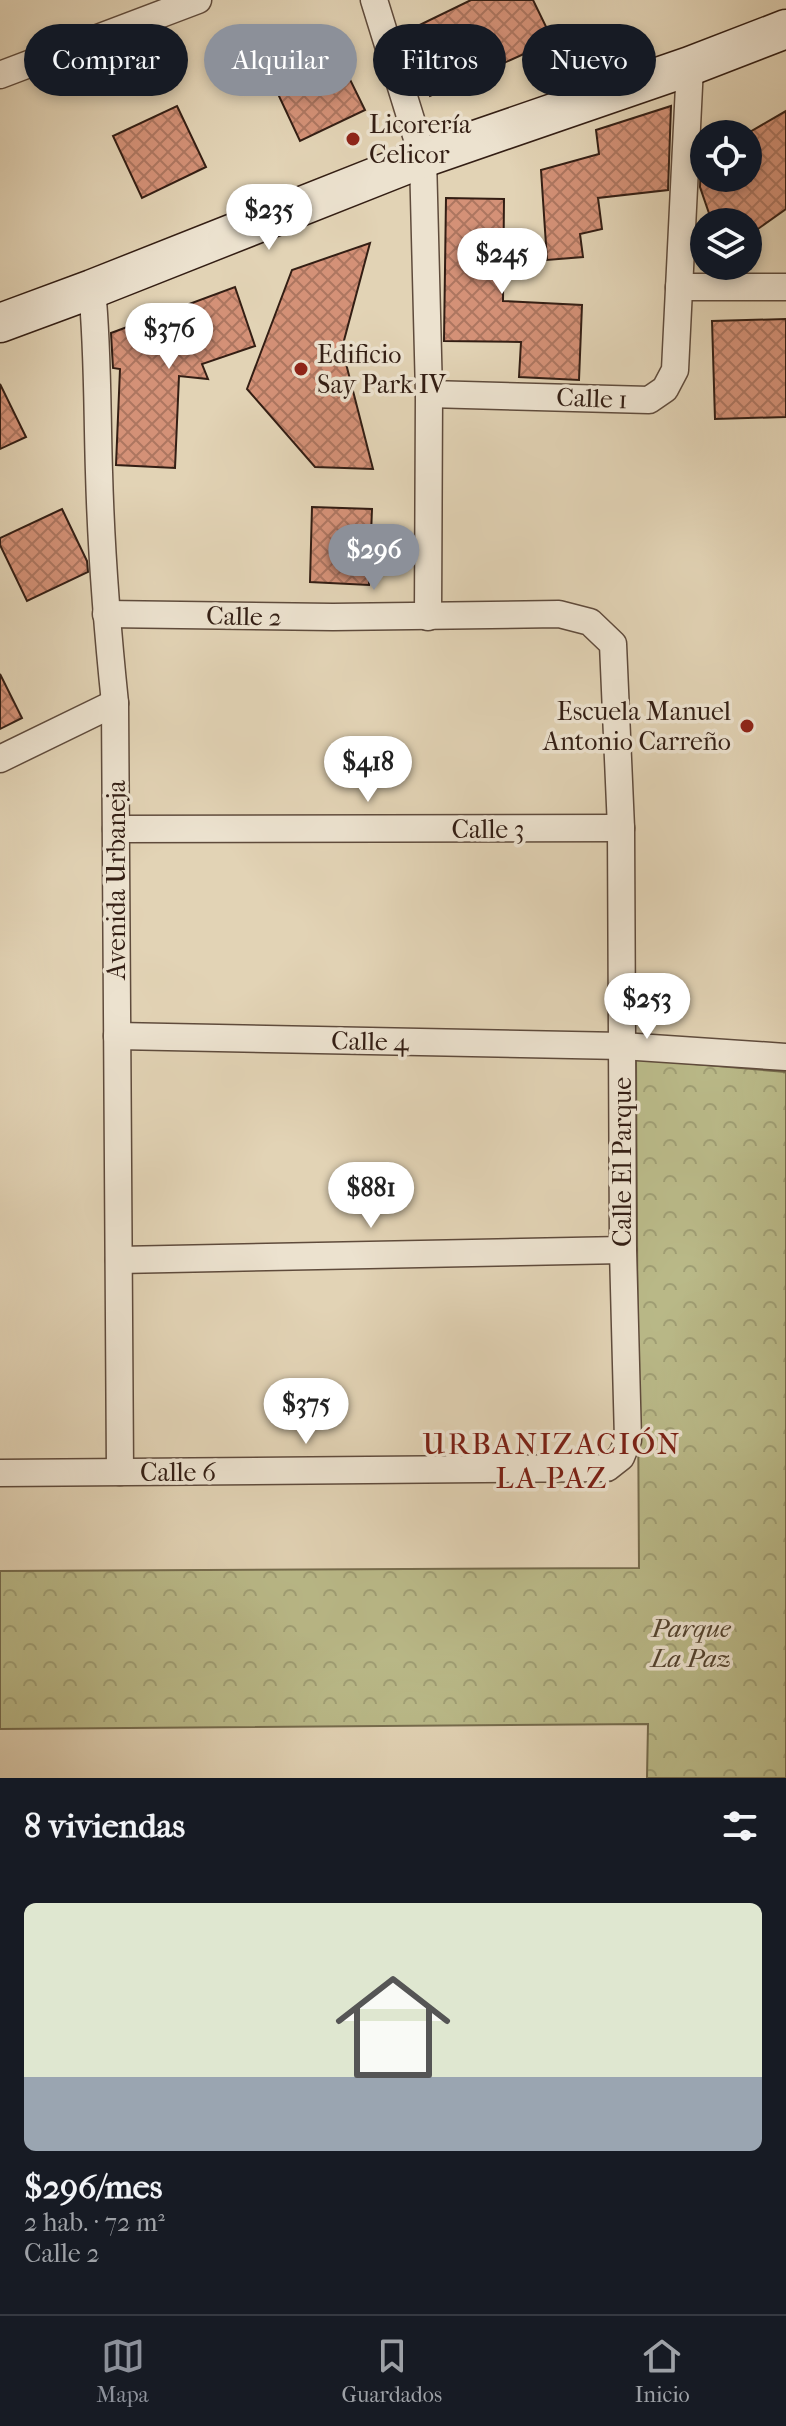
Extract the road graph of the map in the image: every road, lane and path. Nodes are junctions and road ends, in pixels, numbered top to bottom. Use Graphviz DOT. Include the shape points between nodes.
graph roads {
  1 [pos="198,0"];
  2 [pos="374,0"];
  3 [pos="786,29"];
  4 [pos="690,66"];
  5 [pos="0,75"];
  6 [pos="423,158"];
  7 [pos="679,287"];
  8 [pos="786,287"];
  9 [pos="92,289"];
  10 [pos="0,323"];
  11 [pos="429,394"];
  12 [pos="106,614"];
  13 [pos="428,617"];
  14 [pos="613,644"];
  15 [pos="115,703"];
  16 [pos="0,759"];
  17 [pos="621,828"];
  18 [pos="116,829"];
  19 [pos="117,1036"];
  20 [pos="622,1046"];
  21 [pos="786,1057"];
  22 [pos="623,1250"];
  23 [pos="119,1260"];
  24 [pos="628,1440"];
  25 [pos="120,1472"];
  26 [pos="0,1473"];
  1 -- 5 [label="street"];
  2 -- 6 [label="street"];
  3 -- 4 [label="main road"];
  4 -- 6 [label="main road"];
  4 -- 7 [label="street, Calle 1"];
  6 -- 9 [label="main road"];
  6 -- 11 [label="street"];
  7 -- 8 [label="street"];
  7 -- 11 [label="street, Calle 1" via="675,370 665,389 649,400"];
  9 -- 10 [label="main road"];
  9 -- 12 [label="street, Avenida Urbaneja"];
  11 -- 13 [label="street"];
  12 -- 13 [label="street, Calle 2"];
  12 -- 15 [label="street, Avenida Urbaneja"];
  13 -- 14 [label="street, Calle 2" via="559,614 590,622"];
  14 -- 17 [label="street, Calle El Parque"];
  15 -- 16 [label="street"];
  15 -- 18 [label="street, Avenida Urbaneja"];
  17 -- 18 [label="street, Calle 3"];
  17 -- 20 [label="street, Calle El Parque"];
  18 -- 19 [label="street, Avenida Urbaneja"];
  19 -- 20 [label="street, Calle 4"];
  19 -- 23 [label="street, Avenida Urbaneja"];
  20 -- 21 [label="street, Calle 4"];
  20 -- 22 [label="street, Calle El Parque"];
  22 -- 23 [label="street"];
  22 -- 24 [label="street, Calle El Parque"];
  23 -- 25 [label="street, Avenida Urbaneja"];
  24 -- 25 [label="street, Calle 6" via="621,1457 607,1468"];
  25 -- 26 [label="street, Calle 6"];
}
